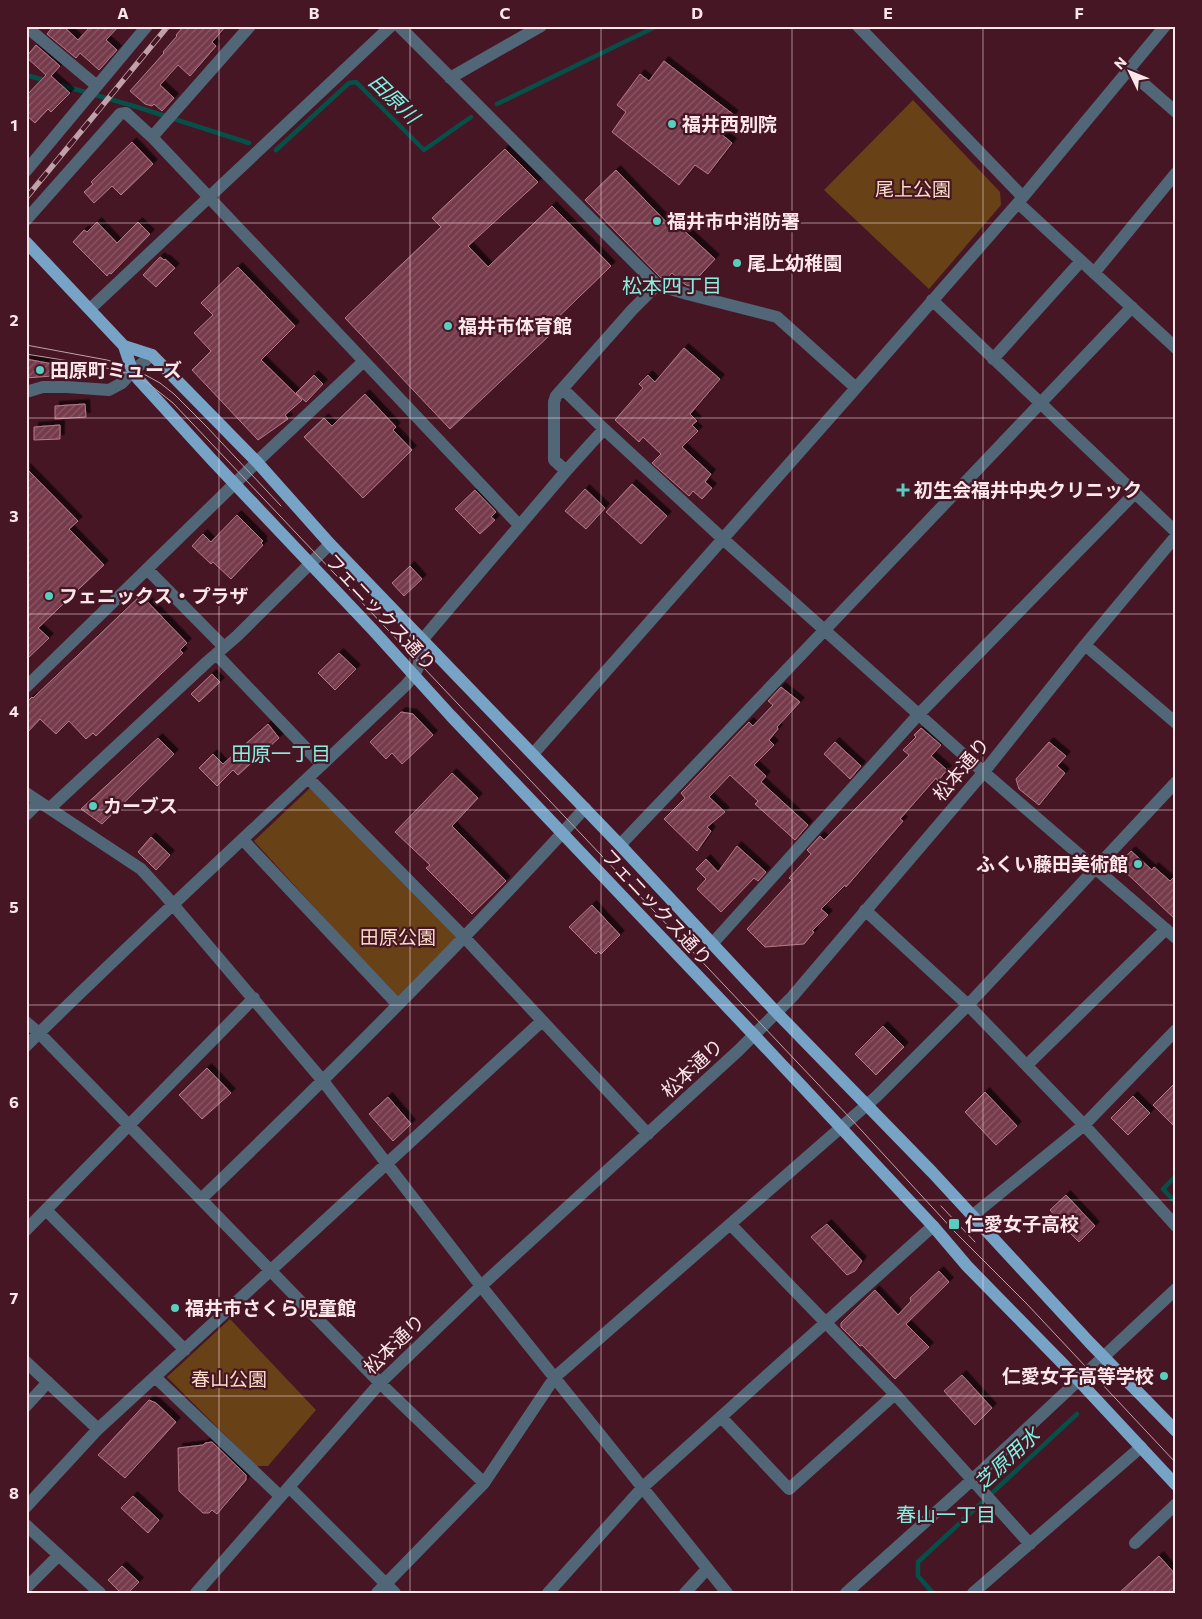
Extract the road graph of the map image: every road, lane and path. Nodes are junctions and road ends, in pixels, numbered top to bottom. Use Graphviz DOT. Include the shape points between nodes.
graph roads {
  1 [pos="146,26"];
  2 [pos="250,26"];
  3 [pos="390,26"];
  4 [pos="399,26"];
  5 [pos="541,26"];
  6 [pos="858,26"];
  7 [pos="1165,26"];
  8 [pos="29,29"];
  9 [pos="1128,70"];
  10 [pos="450,78"];
  11 [pos="96,87"];
  12 [pos="1176,112"];
  13 [pos="152,137"];
  14 [pos="26,171"];
  15 [pos="1176,173"];
  16 [pos="209,198"];
  17 [pos="1020,199"];
  18 [pos="26,220"];
  19 [pos="26,242"];
  20 [pos="1081,261"];
  21 [pos="1094,273"];
  22 [pos="657,285"];
  23 [pos="932,300"];
  24 [pos="1132,307"];
  25 [pos="90,309"];
  26 [pos="124,346"];
  27 [pos="1176,347"];
  28 [pos="152,355"];
  29 [pos="993,359"];
  30 [pos="364,361"];
  31 [pos="133,371"];
  32 [pos="856,388"];
  33 [pos="563,389"];
  34 [pos="26,392"];
  35 [pos="1040,403"];
  36 [pos="604,429"];
  37 [pos="257,462"];
  38 [pos="566,471"];
  39 [pos="235,484"];
  40 [pos="1134,494"];
  41 [pos="519,525"];
  42 [pos="1176,534"];
  43 [pos="723,539"];
  44 [pos="330,544"];
  45 [pos="310,563"];
  46 [pos="147,569"];
  47 [pos="824,630"];
  48 [pos="423,639"];
  49 [pos="1085,645"];
  50 [pos="220,650"];
  51 [pos="414,676"];
  52 [pos="26,687"];
  53 [pos="919,714"];
  54 [pos="1176,723"];
  55 [pos="533,754"];
  56 [pos="322,766"];
  57 [pos="983,772"];
  58 [pos="308,778"];
  59 [pos="1176,782"];
  60 [pos="26,793"];
  61 [pos="45,805"];
  62 [pos="584,808"];
  63 [pos="26,815"];
  64 [pos="562,833"];
  65 [pos="243,840"];
  66 [pos="620,845"];
  67 [pos="1095,869"];
  68 [pos="172,903"];
  69 [pos="865,910"];
  70 [pos="1166,929"];
  71 [pos="464,938"];
  72 [pos="1176,938"];
  73 [pos="712,944"];
  74 [pos="254,998"];
  75 [pos="398,1005"];
  76 [pos="968,1005"];
  77 [pos="777,1013"];
  78 [pos="542,1021"];
  79 [pos="26,1022"];
  80 [pos="1176,1030"];
  81 [pos="39,1033"];
  82 [pos="754,1035"];
  83 [pos="26,1046"];
  84 [pos="1026,1065"];
  85 [pos="323,1081"];
  86 [pos="866,1106"];
  87 [pos="1084,1125"];
  88 [pos="129,1126"];
  89 [pos="841,1128"];
  90 [pos="648,1134"];
  91 [pos="388,1164"];
  92 [pos="201,1200"];
  93 [pos="46,1210"];
  94 [pos="972,1216"];
  95 [pos="731,1225"];
  96 [pos="932,1226"];
  97 [pos="1176,1226"];
  98 [pos="26,1230"];
  99 [pos="271,1271"];
  100 [pos="481,1286"];
  101 [pos="1176,1289"];
  102 [pos="826,1323"];
  103 [pos="185,1350"];
  104 [pos="1104,1357"];
  105 [pos="26,1362"];
  106 [pos="155,1377"];
  107 [pos="555,1377"];
  108 [pos="1078,1381"];
  109 [pos="48,1382"];
  110 [pos="380,1382"];
  111 [pos="895,1394"];
  112 [pos="26,1406"];
  113 [pos="721,1417"];
  114 [pos="98,1429"];
  115 [pos="1176,1431"];
  116 [pos="1140,1447"];
  117 [pos="973,1479"];
  118 [pos="484,1483"];
  119 [pos="1176,1485"];
  120 [pos="643,1487"];
  121 [pos="285,1492"];
  122 [pos="1176,1504"];
  123 [pos="26,1507"];
  124 [pos="26,1525"];
  125 [pos="1135,1543"];
  126 [pos="1030,1544"];
  127 [pos="59,1555"];
  128 [pos="707,1569"];
  129 [pos="26,1588"];
  130 [pos="382,1588"];
  131 [pos="100,1593"];
  132 [pos="196,1593"];
  133 [pos="395,1593"];
  134 [pos="548,1593"];
  135 [pos="685,1593"];
  136 [pos="726,1593"];
  137 [pos="846,1593"];
  138 [pos="972,1593"];
  1 -- 11 [label="street"];
  2 -- 13 [label="street"];
  3 -- 16 [label="street"];
  4 -- 10 [label="street"];
  5 -- 10 [label="street"];
  6 -- 17 [label="street"];
  7 -- 9 [label="street"];
  8 -- 11 [label="street"];
  9 -- 12 [label="street"];
  9 -- 17 [label="street"];
  10 -- 22 [label="street"];
  11 -- 14 [label="street"];
  13 -- 16 [label="street"];
  13 -- 18 [label="street" via="126,113 120,114"];
  15 -- 21 [label="street"];
  16 -- 25 [label="street"];
  16 -- 30 [label="street"];
  17 -- 20 [label="street"];
  17 -- 23 [label="street"];
  19 -- 25 [label="main road, フェニックス通り"];
  20 -- 21 [label="street"];
  20 -- 29 [label="street"];
  21 -- 24 [label="street"];
  22 -- 32 [label="street" via="776,317"];
  22 -- 33 [label="street"];
  23 -- 29 [label="street"];
  23 -- 32 [label="street"];
  24 -- 27 [label="street"];
  24 -- 35 [label="street"];
  25 -- 26 [label="main road, フェニックス通り"];
  26 -- 28 [label="main road, フェニックス通り"];
  26 -- 31 [label="main road, フェニックス通り"];
  28 -- 31 [label="street"];
  28 -- 37 [label="main road, フェニックス通り"];
  29 -- 35 [label="street"];
  30 -- 37 [label="street"];
  30 -- 41 [label="street"];
  31 -- 34 [label="street" via="122,383 109,390 67,387"];
  31 -- 39 [label="main road, フェニックス通り"];
  32 -- 43 [label="street"];
  33 -- 36 [label="street"];
  33 -- 38 [label="street" via="555,399 554,460"];
  35 -- 40 [label="street"];
  35 -- 47 [label="street"];
  36 -- 38 [label="street"];
  36 -- 43 [label="street"];
  37 -- 39 [label="street"];
  37 -- 44 [label="main road, フェニックス通り"];
  38 -- 41 [label="street"];
  39 -- 45 [label="main road, フェニックス通り"];
  39 -- 46 [label="street"];
  40 -- 42 [label="street"];
  40 -- 53 [label="street"];
  41 -- 48 [label="street"];
  42 -- 49 [label="street, 松本通り"];
  43 -- 47 [label="street"];
  43 -- 55 [label="street"];
  44 -- 45 [label="street"];
  44 -- 48 [label="main road, フェニックス通り"];
  45 -- 50 [label="street"];
  45 -- 51 [label="main road, フェニックス通り"];
  46 -- 50 [label="street"];
  46 -- 52 [label="street"];
  47 -- 53 [label="street"];
  47 -- 66 [label="street"];
  48 -- 51 [label="street"];
  48 -- 55 [label="main road, フェニックス通り"];
  49 -- 54 [label="street"];
  49 -- 57 [label="street, 松本通り"];
  50 -- 56 [label="street"];
  50 -- 61 [label="street"];
  51 -- 56 [label="street"];
  51 -- 64 [label="main road, フェニックス通り"];
  53 -- 57 [label="street"];
  53 -- 73 [label="street"];
  55 -- 62 [label="main road, フェニックス通り"];
  56 -- 58 [label="street"];
  57 -- 67 [label="street"];
  57 -- 69 [label="street, 松本通り"];
  58 -- 65 [label="street"];
  58 -- 71 [label="street"];
  59 -- 67 [label="street"];
  60 -- 61 [label="street"];
  61 -- 63 [label="street"];
  61 -- 68 [label="street" via="140,869"];
  62 -- 64 [label="street"];
  62 -- 66 [label="main road, フェニックス通り"];
  64 -- 71 [label="street"];
  64 -- 82 [label="main road, フェニックス通り"];
  65 -- 68 [label="street"];
  65 -- 75 [label="street"];
  66 -- 73 [label="main road, フェニックス通り"];
  67 -- 70 [label="street"];
  67 -- 76 [label="street"];
  68 -- 74 [label="street"];
  68 -- 81 [label="street"];
  69 -- 76 [label="street"];
  69 -- 77 [label="street, 松本通り"];
  70 -- 72 [label="street"];
  70 -- 84 [label="street"];
  71 -- 75 [label="street"];
  71 -- 78 [label="street"];
  73 -- 77 [label="main road, フェニックス通り"];
  74 -- 85 [label="street"];
  74 -- 88 [label="street"];
  75 -- 85 [label="street"];
  76 -- 84 [label="street"];
  76 -- 86 [label="street"];
  77 -- 82 [label="street, 松本通り"];
  77 -- 86 [label="main road, フェニックス通り"];
  78 -- 90 [label="street"];
  78 -- 91 [label="street"];
  79 -- 81 [label="street"];
  80 -- 87 [label="street"];
  81 -- 83 [label="street"];
  81 -- 88 [label="street"];
  82 -- 89 [label="main road, フェニックス通り"];
  82 -- 90 [label="street, 松本通り"];
  84 -- 87 [label="street"];
  85 -- 91 [label="street"];
  85 -- 92 [label="street"];
  86 -- 89 [label="street"];
  86 -- 94 [label="main road, フェニックス通り"];
  87 -- 94 [label="street"];
  87 -- 97 [label="street"];
  88 -- 92 [label="street"];
  88 -- 93 [label="street"];
  89 -- 95 [label="street"];
  89 -- 96 [label="main road, フェニックス通り"];
  90 -- 100 [label="street, 松本通り"];
  91 -- 99 [label="street"];
  91 -- 100 [label="street"];
  92 -- 99 [label="street"];
  93 -- 98 [label="street"];
  93 -- 103 [label="street"];
  94 -- 104 [label="main road, フェニックス通り"];
  95 -- 102 [label="street"];
  95 -- 107 [label="street"];
  96 -- 102 [label="street"];
  96 -- 108 [label="main road, フェニックス通り"];
  99 -- 103 [label="street"];
  99 -- 110 [label="street"];
  100 -- 107 [label="street"];
  100 -- 110 [label="street, 松本通り"];
  101 -- 104 [label="street"];
  102 -- 111 [label="street"];
  102 -- 113 [label="street"];
  103 -- 106 [label="street"];
  104 -- 108 [label="street"];
  104 -- 115 [label="main road, フェニックス通り"];
  105 -- 109 [label="street"];
  106 -- 114 [label="street"];
  106 -- 121 [label="street"];
  107 -- 118 [label="street"];
  107 -- 120 [label="street"];
  108 -- 116 [label="main road, フェニックス通り"];
  108 -- 117 [label="street"];
  109 -- 112 [label="street"];
  109 -- 114 [label="street"];
  110 -- 118 [label="street"];
  110 -- 121 [label="street, 松本通り"];
  111 -- 113 [label="street" via="789,1489"];
  111 -- 117 [label="street"];
  113 -- 120 [label="street"];
  114 -- 123 [label="street"];
  116 -- 119 [label="main road, フェニックス通り"];
  116 -- 126 [label="street"];
  117 -- 126 [label="street"];
  117 -- 137 [label="street"];
  118 -- 130 [label="street"];
  120 -- 128 [label="street"];
  120 -- 134 [label="street"];
  121 -- 130 [label="street"];
  121 -- 132 [label="street, 松本通り"];
  122 -- 125 [label="street"];
  124 -- 127 [label="street"];
  126 -- 138 [label="street"];
  127 -- 129 [label="street"];
  127 -- 131 [label="street"];
  128 -- 135 [label="street"];
  128 -- 136 [label="street"];
  130 -- 133 [label="street"];
}
